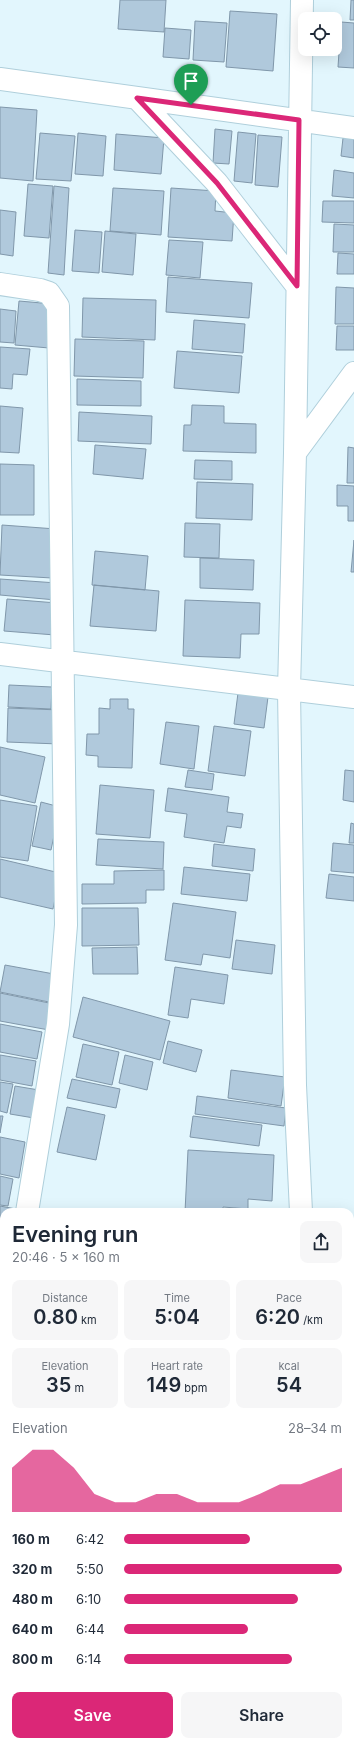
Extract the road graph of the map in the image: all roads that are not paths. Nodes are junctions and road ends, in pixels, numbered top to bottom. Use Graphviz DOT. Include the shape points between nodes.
graph roads {
  1 [pos="302,0"];
  2 [pos="0,79"];
  3 [pos="137,98"];
  4 [pos="299,120"];
  5 [pos="354,128"];
  6 [pos="0,284"];
  7 [pos="297,286"];
  8 [pos="354,373"];
  9 [pos="294,453"];
  10 [pos="0,654"];
  11 [pos="63,661"];
  12 [pos="288,690"];
  13 [pos="354,697"];
  14 [pos="28,1208"];
  15 [pos="300,1208"];
  1 -- 4 [label="street"];
  2 -- 3 [label="street"];
  3 -- 4 [label="street"];
  3 -- 7 [label="street" via="217,183"];
  4 -- 5 [label="street"];
  4 -- 7 [label="street"];
  6 -- 11 [label="street" via="49,292 58,306"];
  7 -- 9 [label="street"];
  8 -- 9 [label="street"];
  9 -- 12 [label="street"];
  10 -- 11 [label="street"];
  11 -- 12 [label="street"];
  11 -- 14 [label="street" via="66,925 64,967 58,1024"];
  12 -- 13 [label="street"];
  12 -- 15 [label="street" via="295,1085"];
}
